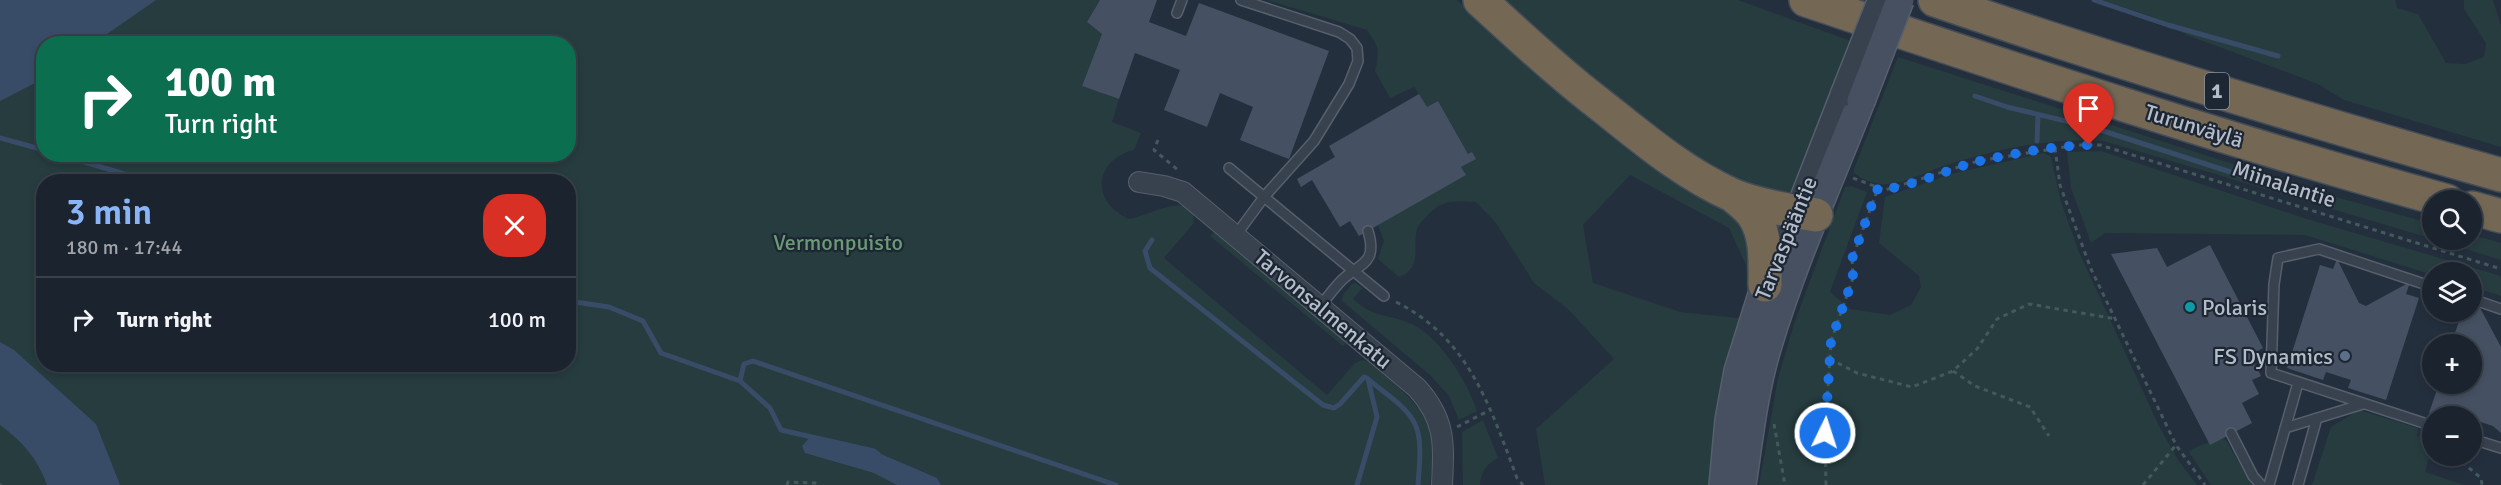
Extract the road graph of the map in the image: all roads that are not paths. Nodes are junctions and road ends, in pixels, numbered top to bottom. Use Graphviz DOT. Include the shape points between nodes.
graph roads {
  1 [pos="1182,0"];
  2 [pos="1241,0"];
  3 [pos="1480,0"];
  4 [pos="1806,0"];
  5 [pos="1880,0"];
  6 [pos="1900,0"];
  7 [pos="1935,0"];
  8 [pos="1177,13"];
  9 [pos="1852,98"];
  10 [pos="1229,168"];
  11 [pos="2501,175"];
  12 [pos="1139,182"];
  13 [pos="2422,194"];
  14 [pos="1734,196"];
  15 [pos="1264,197"];
  16 [pos="2482,211"];
  17 [pos="1806,213"];
  18 [pos="2501,216"];
  19 [pos="1368,231"];
  20 [pos="1236,235"];
  21 [pos="1354,272"];
  22 [pos="2422,282"];
  23 [pos="1765,285"];
  24 [pos="1384,296"];
  25 [pos="2482,302"];
  26 [pos="1320,306"];
  27 [pos="2501,309"];
  28 [pos="2298,383"];
  29 [pos="2363,404"];
  30 [pos="2317,418"];
  31 [pos="2422,423"];
  32 [pos="2285,428"];
  33 [pos="2232,433"];
  34 [pos="2482,442"];
  35 [pos="2501,448"];
  36 [pos="1442,485"];
  37 [pos="1729,485"];
  38 [pos="2261,485"];
  39 [pos="2269,485"];
  40 [pos="2298,485"];
  1 -- 8 [label="lane"];
  2 -- 15 [label="lane" via="1339,32 1357,48 1358,61 1349,84 1314,141"];
  3 -- 14 [label="highway" via="1567,80 1626,127 1671,160"];
  4 -- 13 [label="highway, Turunväylä / 1" via="2162,117"];
  5 -- 9 [label="street, Tarvaspääntie, bridge"];
  6 -- 9 [label="main road, Tarvaspääntie, bridge"];
  7 -- 11 [label="highway, Turunväylä / 1" via="2193,84"];
  9 -- 17 [label="main road, Tarvaspääntie"];
  10 -- 15 [label="lane"];
  12 -- 20 [label="street, Tarvonsalmenkatu" via="1183,192"];
  14 -- 17 [label="highway"];
  14 -- 23 [label="highway" via="1754,216 1761,233"];
  15 -- 20 [label="lane"];
  15 -- 21 [label="lane"];
  16 -- 18 [label="highway"];
  17 -- 23 [label="street, Tarvaspääntie"];
  17 -- 37 [label="main road, Tarvaspääntie" via="1767,348 1750,428"];
  19 -- 21 [label="lane" via="1368,258"];
  20 -- 26 [label="street, Tarvonsalmenkatu"];
  21 -- 24 [label="lane"];
  21 -- 26 [label="lane" via="1342,279"];
  22 -- 28 [label="lane" via="2319,249 2278,258 2271,373"];
  23 -- 37 [label="main road, Tarvaspääntie" via="1738,371 1729,420"];
  25 -- 27 [label="lane"];
  26 -- 36 [label="street, Tarvonsalmenkatu" via="1428,400 1442,429"];
  28 -- 29 [label="lane"];
  28 -- 32 [label="lane"];
  29 -- 30 [label="lane"];
  29 -- 31 [label="lane"];
  30 -- 32 [label="lane"];
  30 -- 40 [label="lane"];
  32 -- 39 [label="lane"];
  33 -- 38 [label="lane"];
  34 -- 35 [label="lane"];
}
